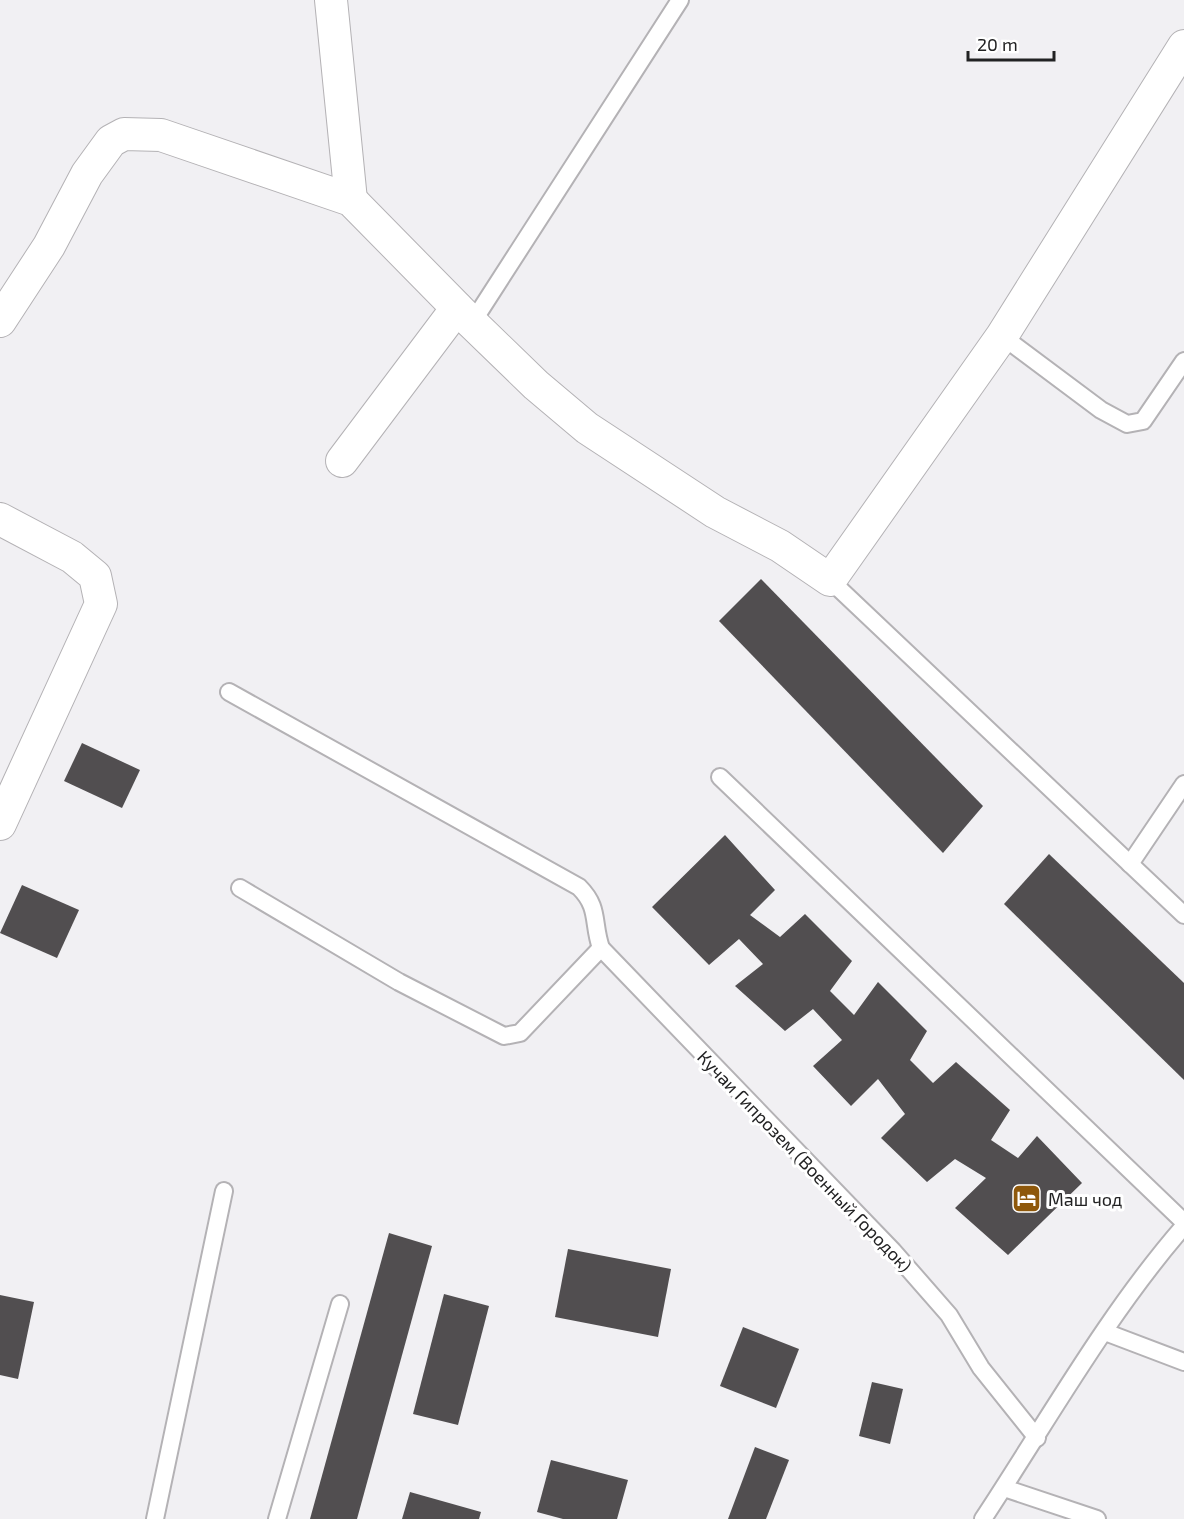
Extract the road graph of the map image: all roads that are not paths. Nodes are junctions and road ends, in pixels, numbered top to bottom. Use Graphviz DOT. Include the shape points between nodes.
graph roads {
  1 [pos="331,0"];
  2 [pos="680,0"];
  3 [pos="1184,46"];
  4 [pos="351,200"];
  5 [pos="464,315"];
  6 [pos="0,321"];
  7 [pos="1002,336"];
  8 [pos="1184,361"];
  9 [pos="342,461"];
  10 [pos="0,519"];
  11 [pos="830,580"];
  12 [pos="229,692"];
  13 [pos="720,777"];
  14 [pos="1184,784"];
  15 [pos="0,824"];
  16 [pos="1130,864"];
  17 [pos="240,888"];
  18 [pos="1184,915"];
  19 [pos="601,948"];
  20 [pos="224,1191"];
  21 [pos="1184,1224"];
  22 [pos="340,1304"];
  23 [pos="1105,1332"];
  24 [pos="1184,1362"];
  25 [pos="1037,1438"];
  26 [pos="1004,1488"];
  27 [pos="155,1519"];
  28 [pos="277,1519"];
  29 [pos="983,1519"];
  30 [pos="1097,1519"];
  1 -- 4 [label="street"];
  2 -- 5 [label="lane"];
  3 -- 7 [label="street"];
  4 -- 5 [label="street"];
  4 -- 6 [label="street" via="161,135 124,134 111,141 87,174 49,246"];
  5 -- 9 [label="street"];
  5 -- 11 [label="street" via="587,428 715,512 780,546"];
  7 -- 8 [label="lane" via="1101,410 1127,424 1143,421"];
  7 -- 11 [label="street"];
  10 -- 15 [label="street" via="72,558 95,576 101,604"];
  11 -- 16 [label="lane"];
  12 -- 19 [label="lane" via="579,887 592,900"];
  13 -- 21 [label="lane"];
  14 -- 16 [label="lane"];
  16 -- 18 [label="lane"];
  17 -- 19 [label="lane" via="399,982 504,1036 520,1033"];
  19 -- 25 [label="lane, Кучаи Гипрозем (Военный Городок)" via="893,1251 949,1315 981,1368"];
  20 -- 27 [label="lane"];
  21 -- 23 [label="lane"];
  22 -- 28 [label="lane"];
  23 -- 24 [label="lane"];
  23 -- 25 [label="lane"];
  25 -- 26 [label="lane"];
  26 -- 29 [label="lane"];
  26 -- 30 [label="lane"];
}
